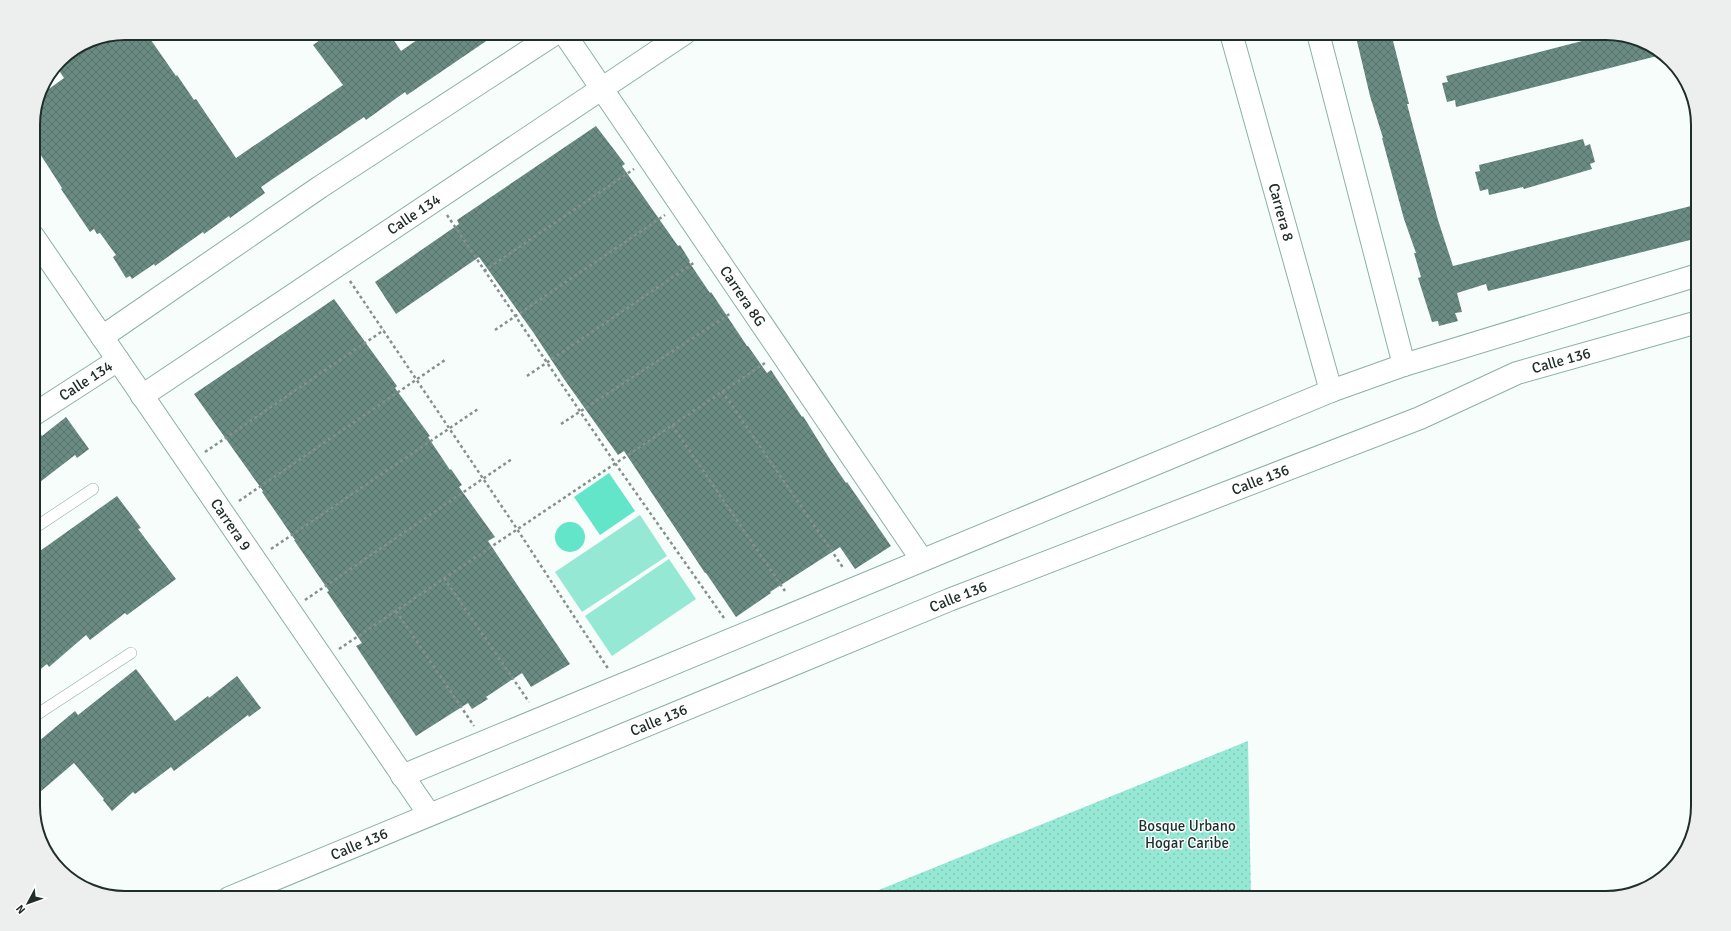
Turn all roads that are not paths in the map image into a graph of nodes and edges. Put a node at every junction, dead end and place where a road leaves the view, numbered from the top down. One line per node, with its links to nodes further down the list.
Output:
1 (545, 40): 10 (street, Calle 134)
2 (569, 40): 6 (street, Carrera 8G)
3 (674, 40): 6 (street, Calle 134)
4 (1233, 40): 13 (street, Carrera 8)
5 (1320, 40): 12 (street)
6 (602, 88): 14 (street, Calle 134); 18 (street, Carrera 8G)
7 (40, 246): 10 (street, Carrera 9)
8 (1691, 277): 12 (street)
9 (1691, 324): 22 (street, Calle 136)
10 (102, 337): 11 (street, Carrera 9)
11 (118, 360): 14 (street, Carrera 9); 15 (street, Calle 134)
12 (1404, 365): 13 (street)
13 (1331, 391): 18 (street)
14 (142, 396): 21 (street, Carrera 9)
15 (40, 410)
16 (93, 488): 17 (lane)
17 (40, 524)
18 (922, 560): 21 (street)
19 (131, 653): 20 (lane)
20 (40, 712)
21 (402, 776): 22 (street, Carrera 9)
22 (429, 814): 23 (street, Calle 136)
23 (252, 891)

